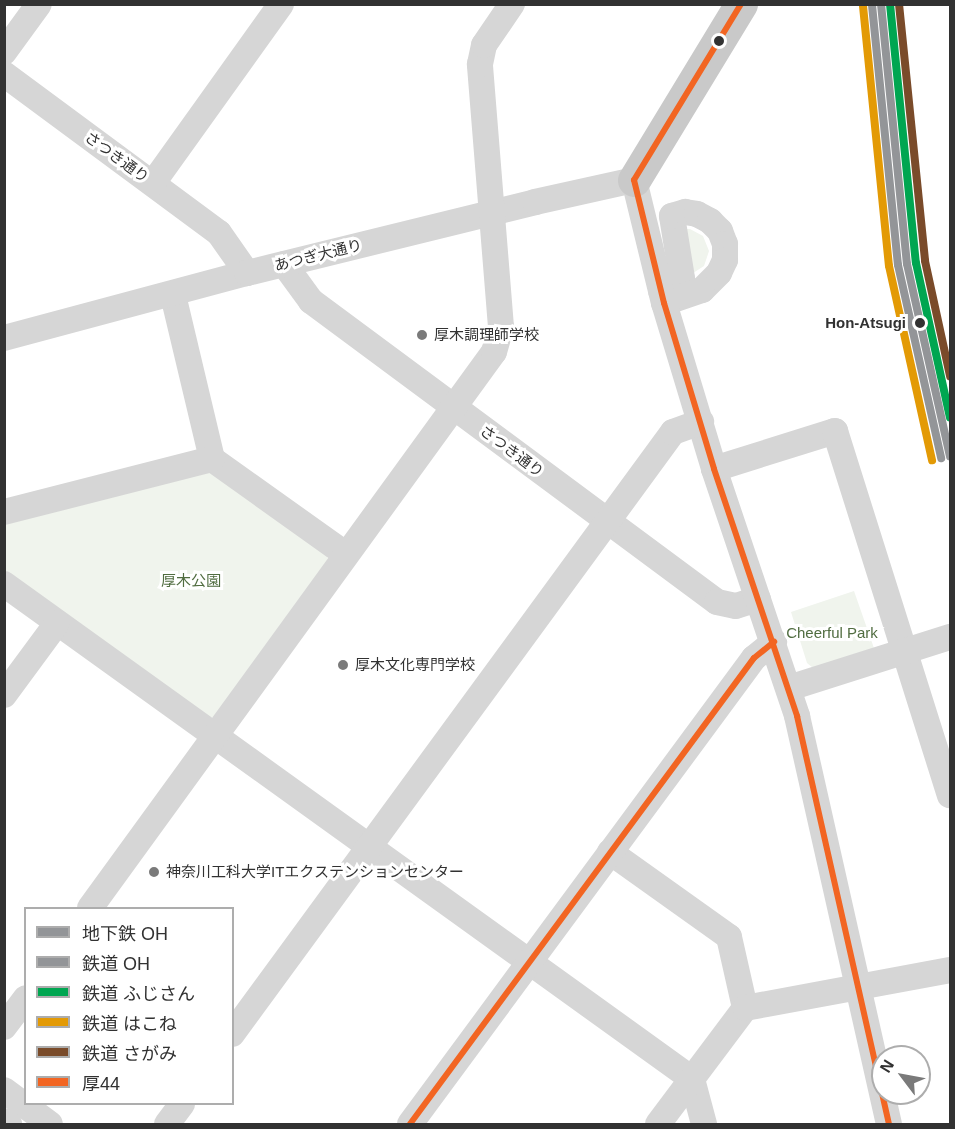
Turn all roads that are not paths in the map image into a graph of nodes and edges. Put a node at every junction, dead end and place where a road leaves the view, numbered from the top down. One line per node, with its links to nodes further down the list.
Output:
1 (39, 4): 5 (street)
2 (281, 4): 8 (street)
3 (512, 4): 9 (street)
4 (741, 4): 7 (main road)
5 (4, 52)
6 (4, 74): 8 (street, さつき通り)
7 (634, 180): 9 (street, あつぎ大通り); 15 (street)
8 (153, 183): 11 (street, さつき通り)
9 (492, 212): 10 (street, あつぎ大通り); 14 (street)
10 (284, 264): 11 (street, あつぎ大通り); 14 (street, さつき通り)
11 (247, 273): 12 (street, あつぎ大通り)
12 (173, 294): 13 (street, あつぎ大通り); 16 (street)
13 (4, 338)
14 (454, 408): 19 (street, さつき通り); 20 (street)
15 (700, 422): 17 (street); 19 (street)
16 (212, 459): 18 (street); 20 (street)
17 (714, 469): 22 (street); 26 (street)
18 (4, 512)
19 (608, 523): 22 (street, さつき通り); 31 (street)
20 (345, 554): 29 (street)
21 (4, 584): 23 (street)
22 (759, 599): 25 (street)
23 (57, 623): 28 (street); 29 (street)
24 (951, 637): 26 (street)
25 (774, 642): 27 (street); 32 (street)
26 (904, 653): 27 (street); 30 (street)
27 (789, 688): 36 (street)
28 (4, 695)
29 (216, 735): 31 (street); 33 (street)
30 (951, 795)
31 (369, 846): 34 (street); 40 (street)
32 (610, 852): 34 (street); 38 (street)
33 (91, 907)
34 (529, 963): 41 (street); 48 (street)
35 (951, 970): 36 (street)
36 (859, 987): 38 (street); 51 (street)
37 (24, 1001): 39 (street)
38 (745, 1008): 41 (street)
39 (4, 1027)
40 (234, 1031)
41 (692, 1079): 49 (street); 50 (street)
42 (4, 1090): 46 (street)
43 (181, 1105): 47 (street)
44 (4, 1121): 45 (street)
45 (9, 1125)
46 (50, 1125)
47 (167, 1125)
48 (410, 1125)
49 (658, 1125)
50 (704, 1125)
51 (889, 1125)

